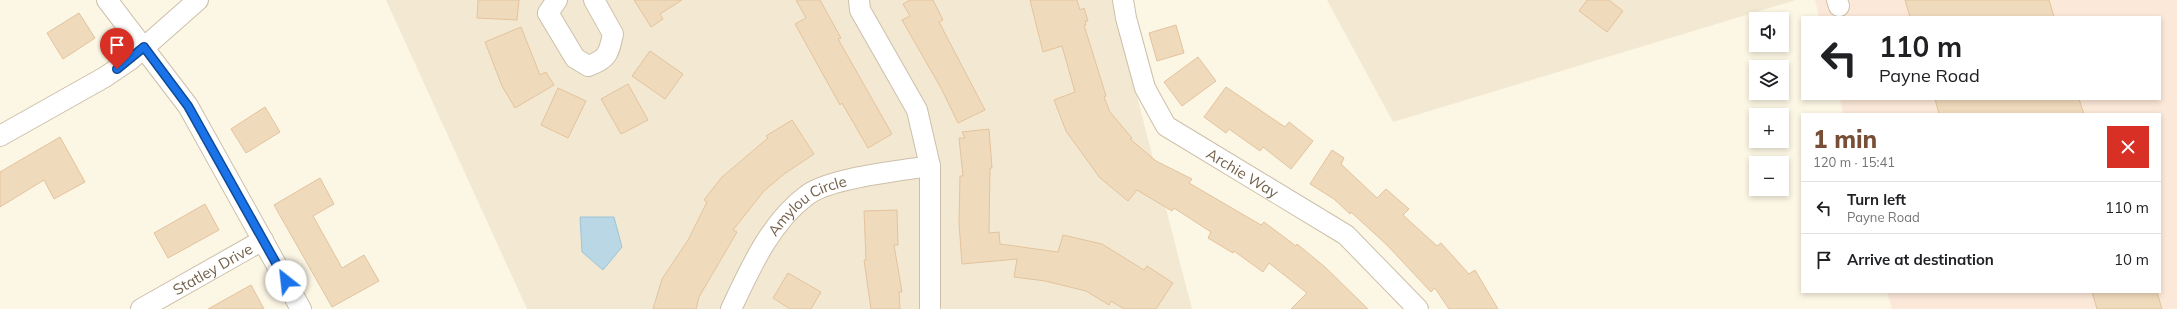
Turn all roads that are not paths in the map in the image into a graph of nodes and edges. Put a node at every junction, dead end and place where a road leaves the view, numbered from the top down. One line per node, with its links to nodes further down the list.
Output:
1 (107, 0): 7 (street)
2 (198, 0): 7 (street)
3 (557, 0): 4 (street)
4 (594, 0)
5 (860, 0): 9 (street)
6 (1123, 0): 15 (street, Archie Way)
7 (144, 47): 8 (street); 10 (street)
8 (0, 136)
9 (930, 166): 13 (street, Amylou Circle); 14 (street)
10 (263, 240): 11 (street, Statley Drive); 12 (street)
11 (141, 309)
12 (301, 309)
13 (731, 309)
14 (930, 309)
15 (1418, 309)

